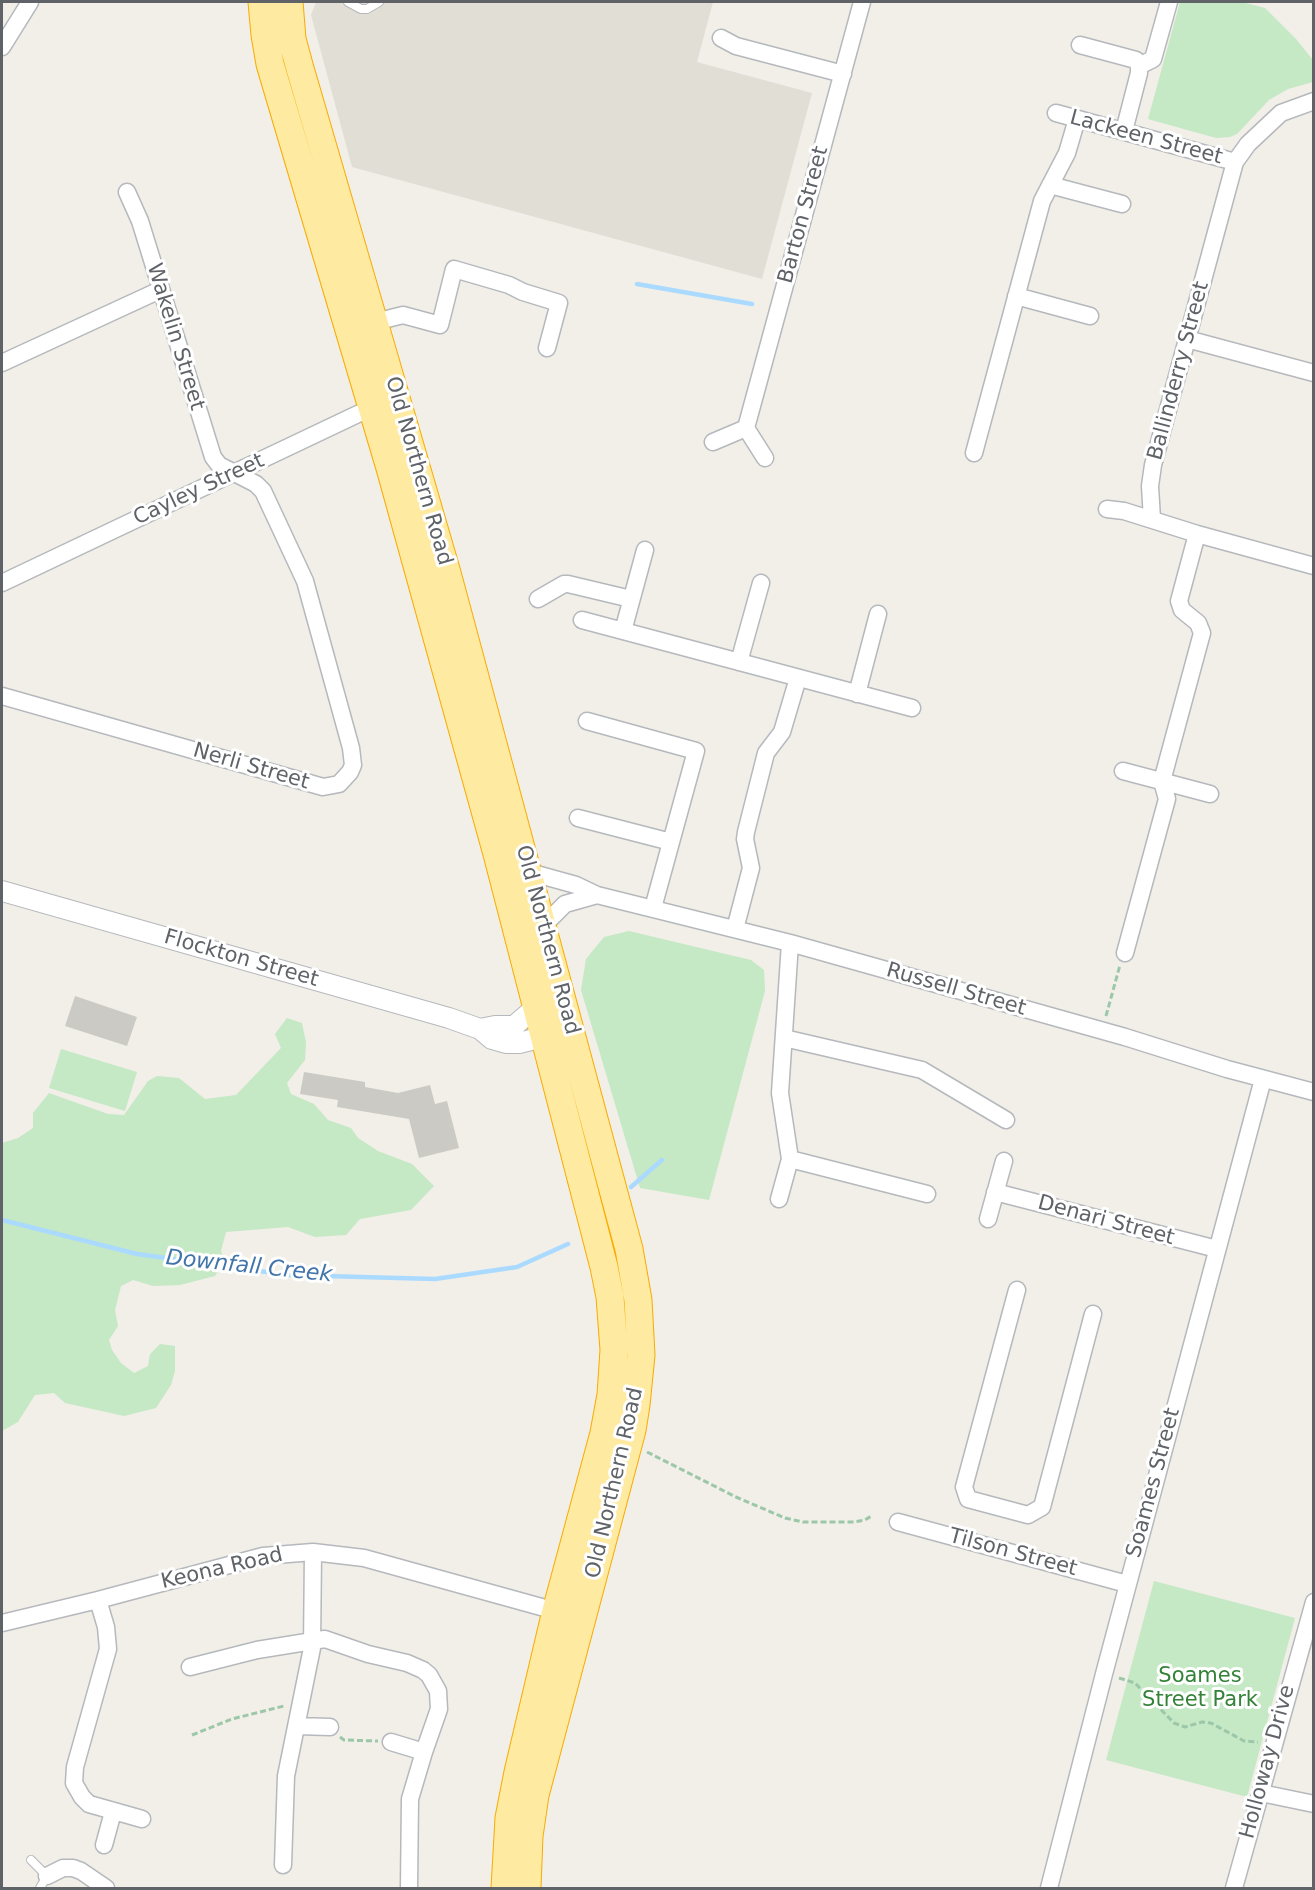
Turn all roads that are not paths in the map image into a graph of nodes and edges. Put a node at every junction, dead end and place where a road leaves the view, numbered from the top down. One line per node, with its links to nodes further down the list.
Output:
1 (30, 2): 10 (street)
2 (262, 2): 30 (highway, Old Northern Road)
3 (288, 2): 24 (highway, Old Northern Road)
4 (348, 2): 5 (lane)
5 (379, 2)
6 (862, 2): 12 (street, Barton Street)
7 (1169, 2): 11 (street)
8 (721, 38): 12 (street)
9 (1080, 45): 11 (street)
10 (2, 46)
11 (1139, 66): 16 (street)
12 (843, 74): 31 (street, Barton Street)
13 (1314, 101): 17 (street, Ballinderry Street)
14 (1056, 113): 15 (street, Lackeen Street)
15 (1077, 119): 16 (street, Lackeen Street); 18 (street)
16 (1124, 132): 17 (street, Lackeen Street)
17 (1236, 162): 25 (street, Ballinderry Street)
18 (1050, 184): 20 (street); 22 (street)
19 (127, 192): 21 (street, Wakelin Street)
20 (1122, 204)
21 (160, 290): 27 (street); 37 (street, Wakelin Street)
22 (1016, 296): 23 (street); 34 (street)
23 (1090, 316)
24 (375, 322): 26 (street); 29 (highway, Old Northern Road)
25 (1187, 339): 28 (street); 39 (street, Ballinderry Street)
26 (547, 348)
27 (2, 363)
28 (1314, 373)
29 (398, 400): 30 (street, Cayley Street); 33 (highway, Old Northern Road)
30 (371, 409): 36 (highway, Old Northern Road); 37 (street, Cayley Street)
31 (746, 428): 32 (street); 35 (street)
32 (713, 442)
33 (411, 446): 36 (highway); 61 (highway, Old Northern Road)
34 (974, 453)
35 (765, 458)
36 (390, 468): 70 (highway, Old Northern Road)
37 (235, 473): 43 (street, Cayley Street); 53 (street, Nerli Street)
38 (1107, 510): 39 (street)
39 (1152, 519): 40 (street)
40 (1197, 534): 42 (street); 57 (street)
41 (645, 550): 46 (street)
42 (1314, 566)
43 (2, 583)
44 (761, 583): 50 (street)
45 (538, 599): 46 (street)
46 (631, 599): 49 (street)
47 (878, 614): 52 (street)
48 (582, 620): 49 (street)
49 (623, 631): 50 (street)
50 (739, 662): 51 (street)
51 (798, 678): 52 (street); 66 (street)
52 (857, 694): 54 (street)
53 (2, 696)
54 (912, 708)
55 (587, 721): 60 (street)
56 (1123, 771): 57 (street)
57 (1161, 781): 58 (street); 68 (street)
58 (1210, 794)
59 (578, 818): 60 (street)
60 (671, 842): 64 (street)
61 (529, 872): 63 (street, Russell Street); 65 (highway, Old Northern Road)
62 (2, 891): 71 (street, Flockton Street)
63 (597, 895): 64 (street, Russell Street); 65 (street, Russell Street)
64 (653, 908): 66 (street, Russell Street)
65 (543, 926): 69 (highway, Old Northern Road)
66 (735, 929): 67 (street, Russell Street)
67 (790, 943): 73 (street); 74 (street, Russell Street)
68 (1125, 953)
69 (561, 993): 72 (street); 92 (highway, Old Northern Road)
70 (536, 1007): 71 (street, Flockton Street); 72 (highway, Old Northern Road)
71 (480, 1029): 72 (street, Flockton Street)
72 (542, 1033): 91 (highway, Old Northern Road)
73 (784, 1038): 76 (street); 77 (street)
74 (1263, 1079): 75 (street, Russell Street); 83 (street, Soames Street)
75 (1314, 1092)
76 (1006, 1120)
77 (790, 1159): 80 (street); 81 (street)
78 (1004, 1161): 79 (street)
79 (995, 1192): 82 (street); 83 (street, Denari Street)
80 (927, 1194)
81 (779, 1199)
82 (988, 1219)
83 (1217, 1250): 88 (street, Soames Street)
84 (1017, 1290): 85 (street)
85 (1094, 1314)
86 (898, 1522): 88 (street, Tilson Street)
87 (313, 1552): 89 (street, Keona Road); 91 (street, Keona Road); 94 (street)
88 (1127, 1584): 112 (street, Soames Street)
89 (98, 1600): 93 (street, Keona Road); 102 (street)
90 (1314, 1602): 100 (street, Holloway Drive)
91 (556, 1611): 92 (street, Keona Road); 110 (highway, Old Northern Road)
92 (582, 1618): 111 (highway, Old Northern Road)
93 (2, 1623)
94 (312, 1640): 95 (street); 96 (street); 99 (street)
95 (190, 1667)
96 (297, 1726): 97 (street); 106 (street)
97 (330, 1727)
98 (391, 1742): 99 (street)
99 (424, 1752): 109 (street)
100 (1261, 1793): 101 (street); 113 (street, Holloway Drive)
101 (1314, 1804)
102 (113, 1812): 103 (street); 104 (street)
103 (142, 1819)
104 (104, 1845)
105 (31, 1860): 107 (lane)
106 (283, 1865)
107 (44, 1882): 108 (street)
108 (106, 1888)
109 (409, 1888)
110 (505, 1888)
111 (527, 1888)
112 (1049, 1888)
113 (1234, 1888)

